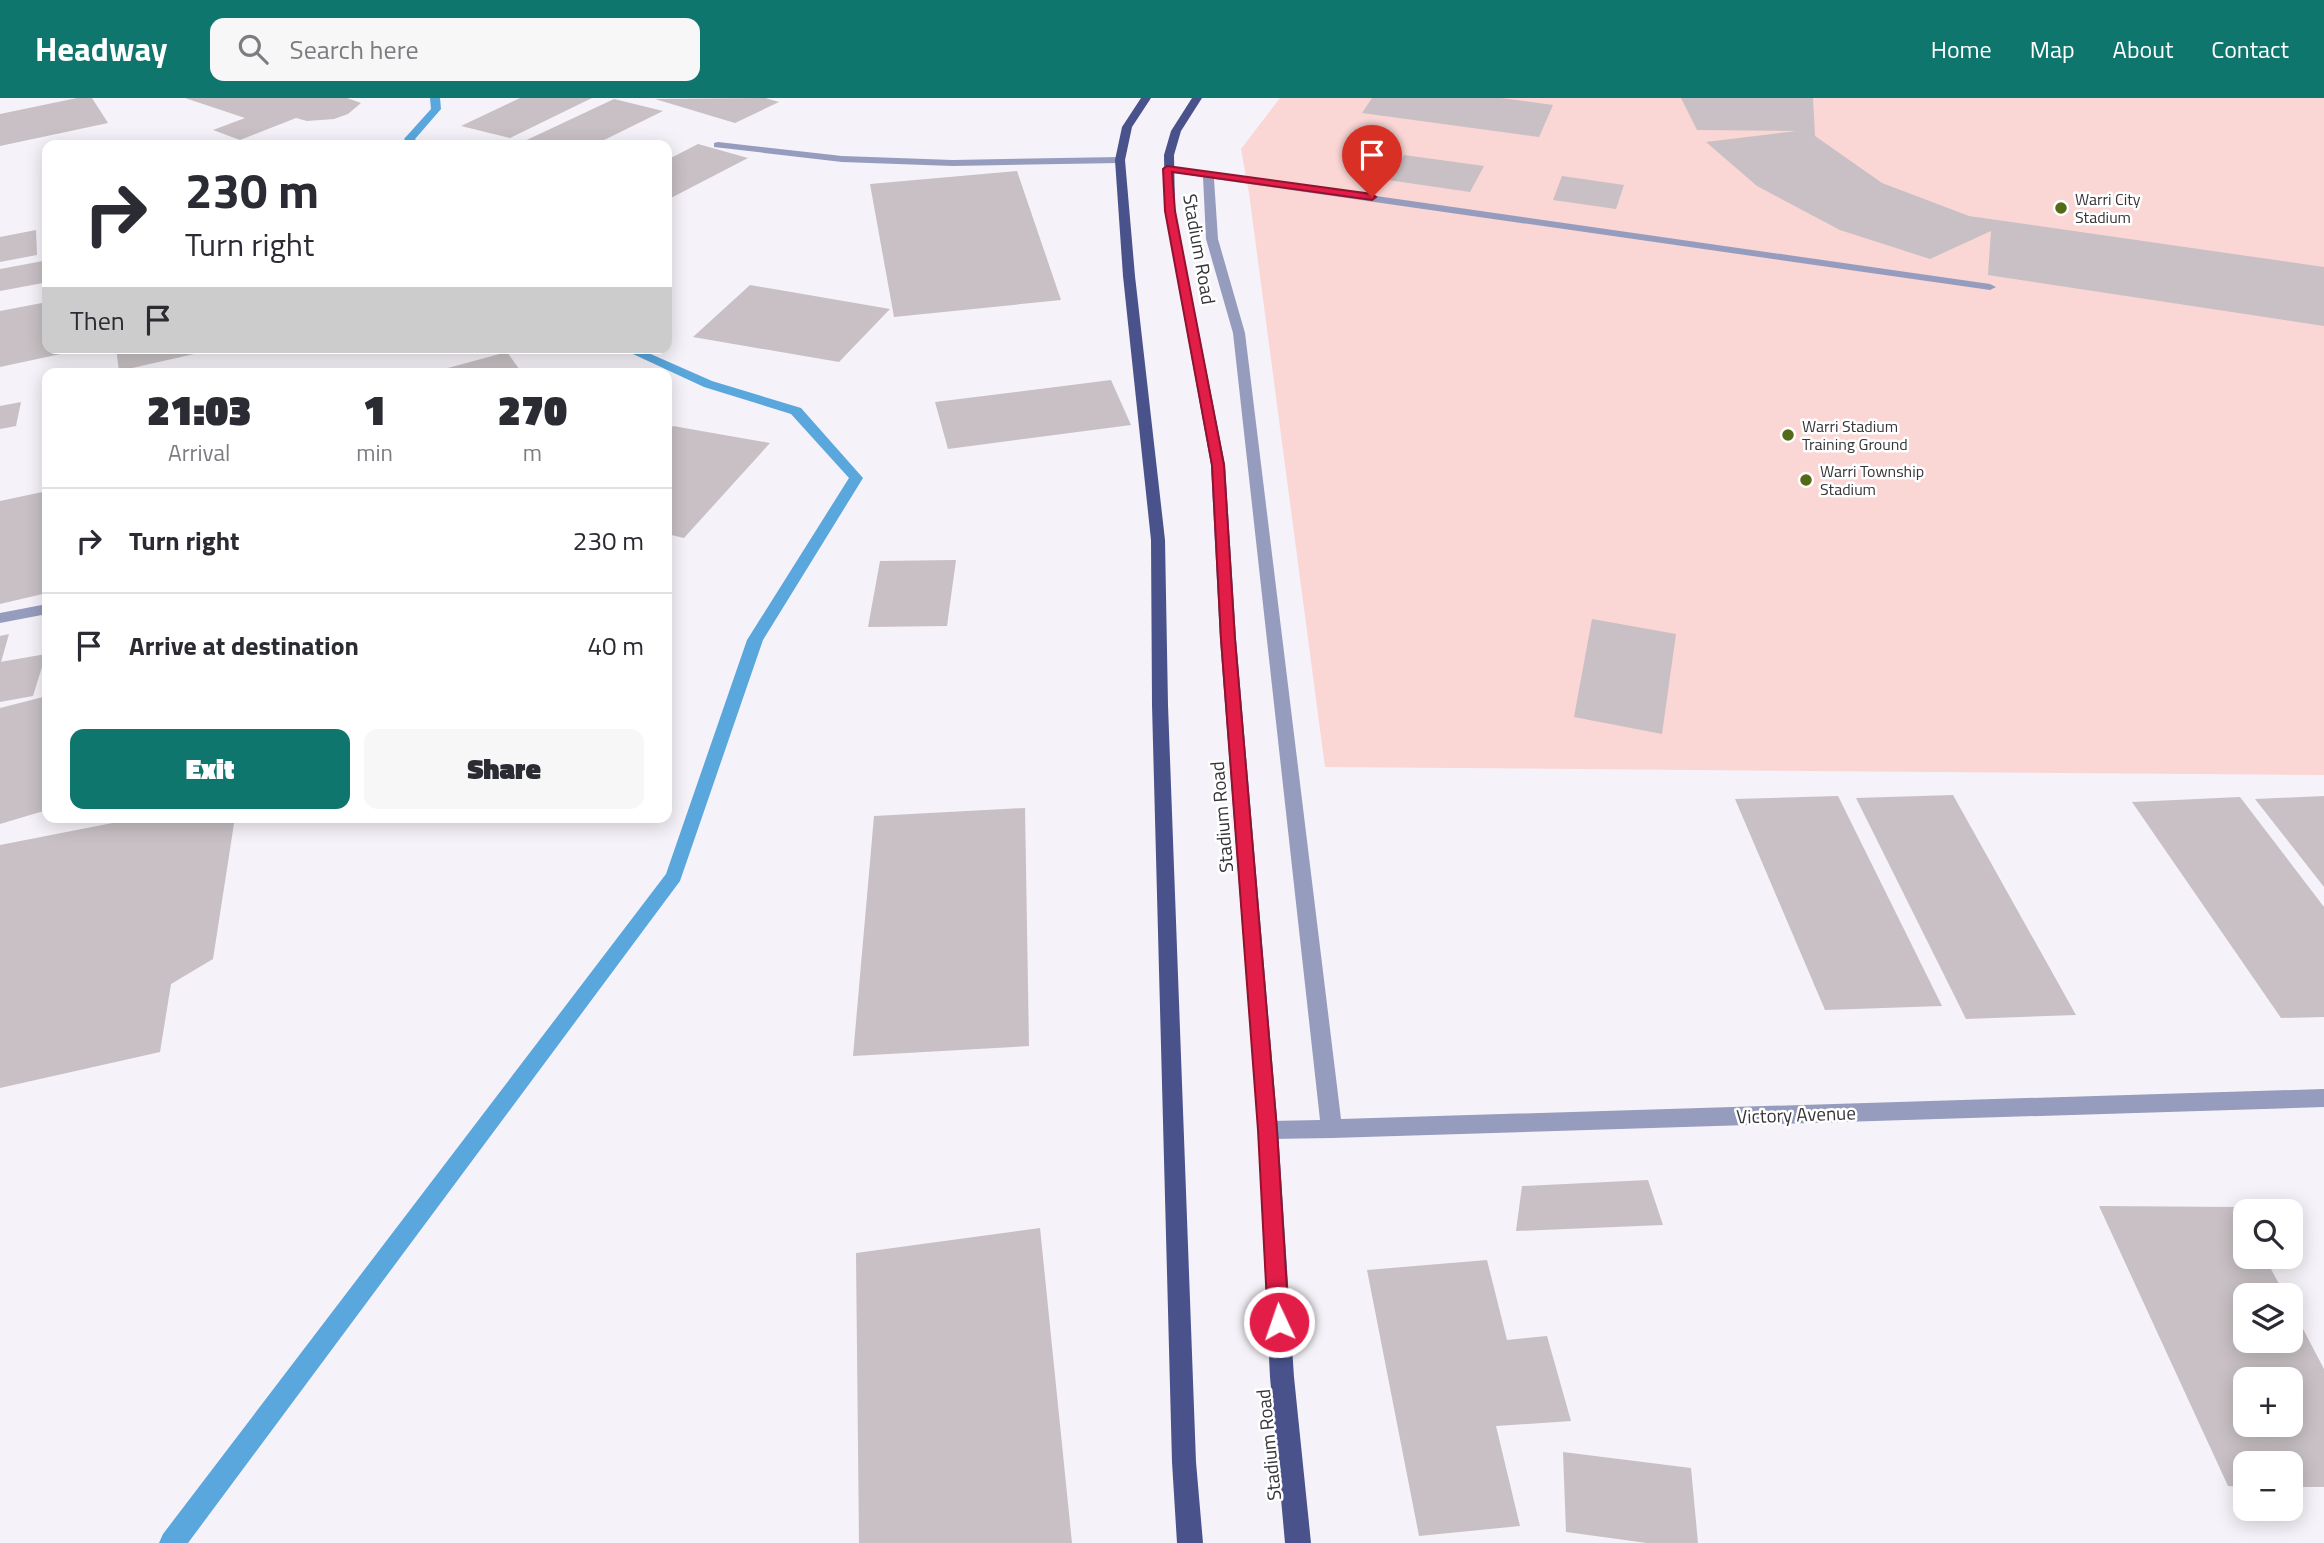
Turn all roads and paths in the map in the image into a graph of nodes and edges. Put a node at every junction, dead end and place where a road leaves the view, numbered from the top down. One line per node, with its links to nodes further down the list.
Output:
1 (1146, 98): 4 (main road)
2 (1197, 98): 5 (main road, Stadium Road)
3 (718, 145): 4 (street)
4 (1120, 160): 13 (main road)
5 (1167, 169): 6 (street); 12 (main road, Stadium Road)
6 (1208, 173): 7 (street); 11 (street)
7 (1990, 287)
8 (42, 610): 9 (street)
9 (0, 618)
10 (2324, 1098): 11 (street, Victory Avenue)
11 (1332, 1129): 12 (street, Victory Avenue)
12 (1268, 1130): 14 (main road, Stadium Road)
13 (1190, 1543)
14 (1298, 1543)

